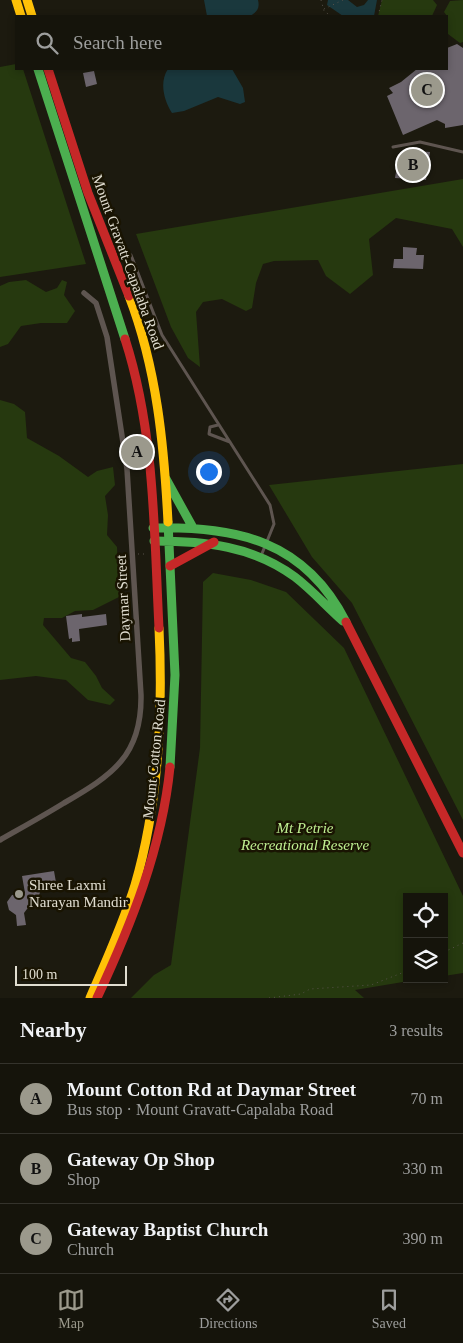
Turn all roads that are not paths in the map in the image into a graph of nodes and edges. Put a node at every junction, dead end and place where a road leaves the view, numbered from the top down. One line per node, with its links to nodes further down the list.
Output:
1 (16, 0): 3 (main road)
2 (26, 0): 4 (main road)
3 (21, 15)
4 (32, 15)
5 (38, 70): 15 (main road, Mount Gravatt-Capalaba Road)
6 (48, 70): 13 (main road, Mount Gravatt-Capalaba Road)
7 (393, 147): 8 (lane)
8 (463, 152)
9 (131, 255): 11 (lane, Mount Gravatt-Capalaba Road)
10 (84, 293): 24 (street, Daymar Street)
11 (218, 425): 12 (lane, Mount Gravatt-Capalaba Road); 12 (lane)
12 (230, 442): 20 (lane, Mount Gravatt-Capalaba Road)
13 (166, 478): 14 (main road); 16 (main road, Mount Gravatt-Capalaba Road)
14 (192, 526): 16 (main road); 20 (main road)
15 (153, 528): 16 (main road); 18 (main road, Mount Gravatt-Capalaba Road)
16 (168, 528): 17 (main road, Mount Gravatt-Capalaba Road)
17 (169, 540): 18 (main road); 19 (main road); 22 (main road, Mount Cotton Road)
18 (154, 541): 26 (main road, Mount Cotton Road)
19 (214, 542): 21 (main road); 22 (main road)
20 (267, 543): 21 (lane, Mount Gravatt-Capalaba Road); 23 (main road)
21 (261, 556): 23 (main road)
22 (170, 566): 27 (main road, Mount Cotton Road)
23 (345, 622): 25 (main road)
24 (0, 840)
25 (463, 853)
26 (90, 998)
27 (97, 998)

